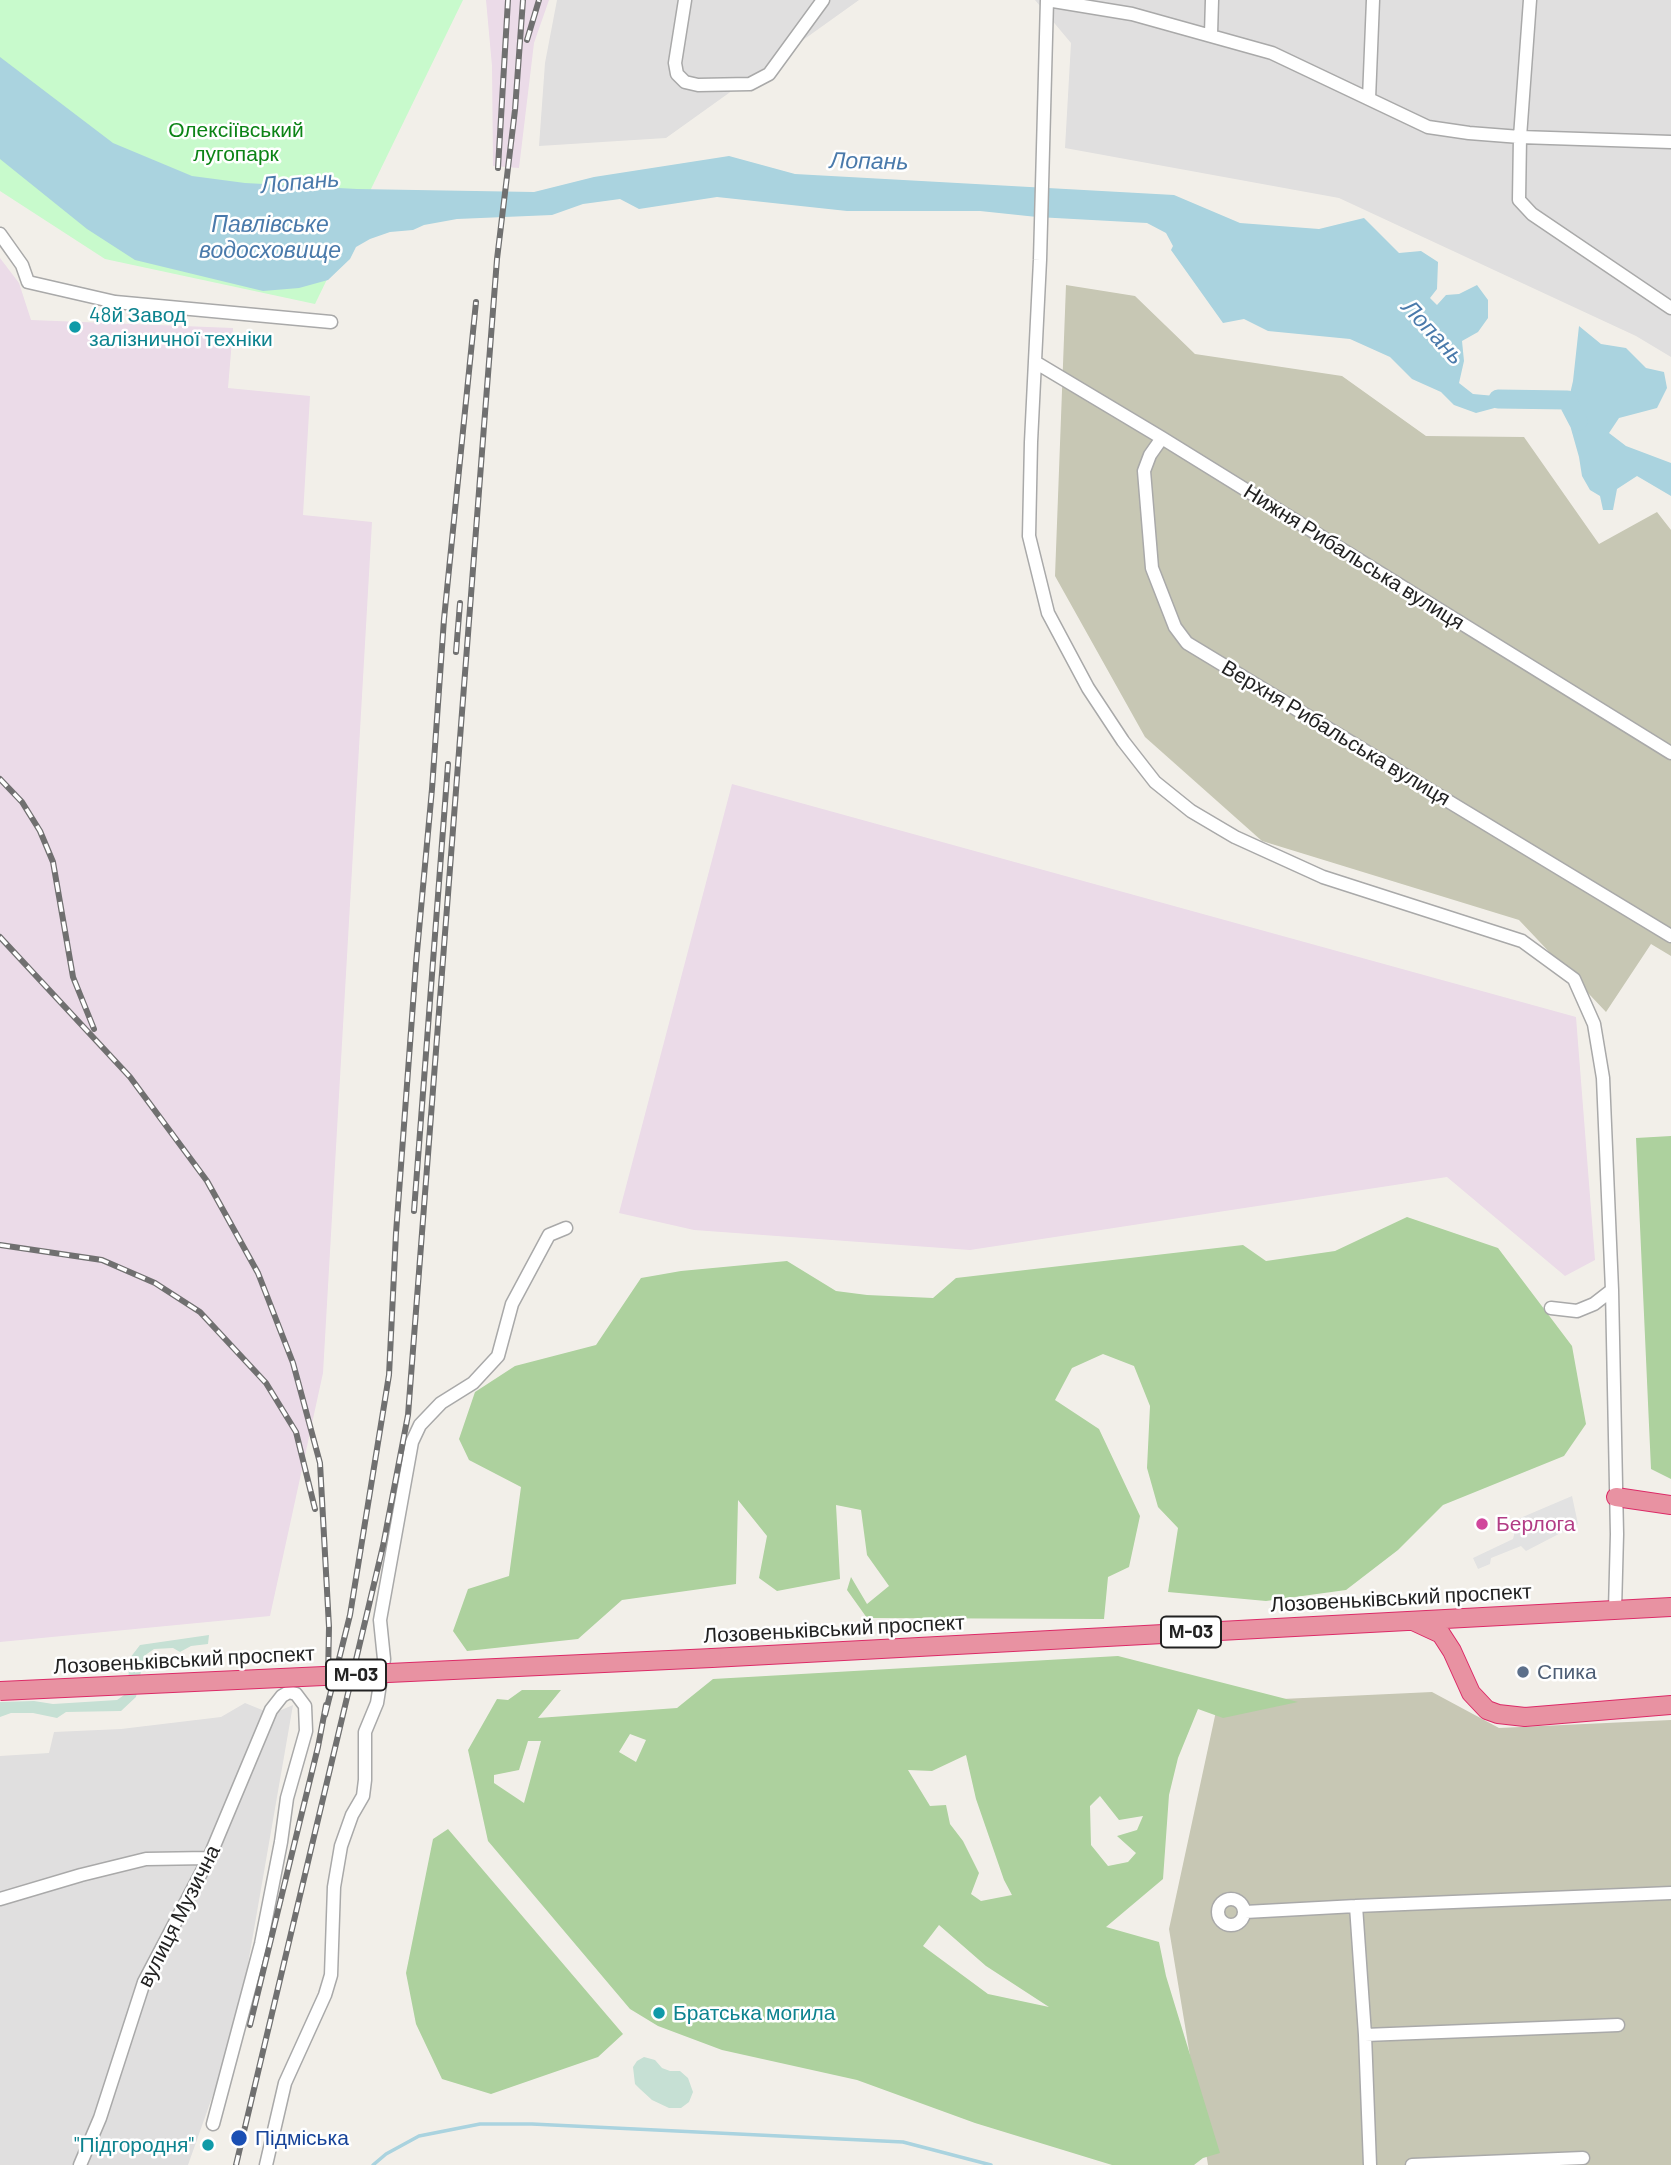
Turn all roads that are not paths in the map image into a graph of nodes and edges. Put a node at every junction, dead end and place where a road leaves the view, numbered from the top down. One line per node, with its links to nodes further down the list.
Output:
1 (685, 0): 2 (street)
2 (823, 0)
3 (1047, 0): 7 (street); 14 (street)
4 (1212, 0): 7 (street)
5 (1373, 0): 8 (street)
6 (1530, 0): 9 (street)
7 (1211, 34): 8 (street)
8 (1368, 99): 9 (street)
9 (1520, 137): 10 (street); 12 (street)
10 (1671, 142)
11 (0, 234): 13 (street)
12 (1671, 308)
13 (331, 322)
14 (1035, 362): 15 (street, Нижня Рибальська вулиця); 19 (street)
15 (1162, 438): 16 (street, Нижня Рибальська вулиця); 17 (street, Верхня Рибальська вулиця)
16 (1671, 753)
17 (1671, 936)
18 (566, 1228): 38 (street)
19 (1612, 1290): 20 (street); 21 (street)
20 (1551, 1308)
21 (1616, 1497): 22 (highway); 24 (street)
22 (1671, 1505)
23 (1671, 1607): 24 (highway, Лозовеньківський проспект / М-03)
24 (1615, 1610): 25 (highway, Лозовеньківський проспект / М-03)
25 (1410, 1620): 26 (highway, Лозовеньківський проспект / М-03, bridge); 27 (highway)
26 (0, 1691)
27 (1671, 1705)
28 (209, 1858): 30 (street); 35 (street, вулиця Музична); 37 (street, вулиця Музична)
29 (1671, 1893): 31 (street)
30 (0, 1899)
31 (1356, 1906): 32 (street); 34 (street)
32 (1244, 1912)
33 (1618, 2025): 34 (street)
34 (1365, 2035): 39 (street)
35 (213, 2124)
36 (1583, 2158): 40 (street)
37 (80, 2165)
38 (267, 2165)
39 (1370, 2165)
40 (1412, 2165)

